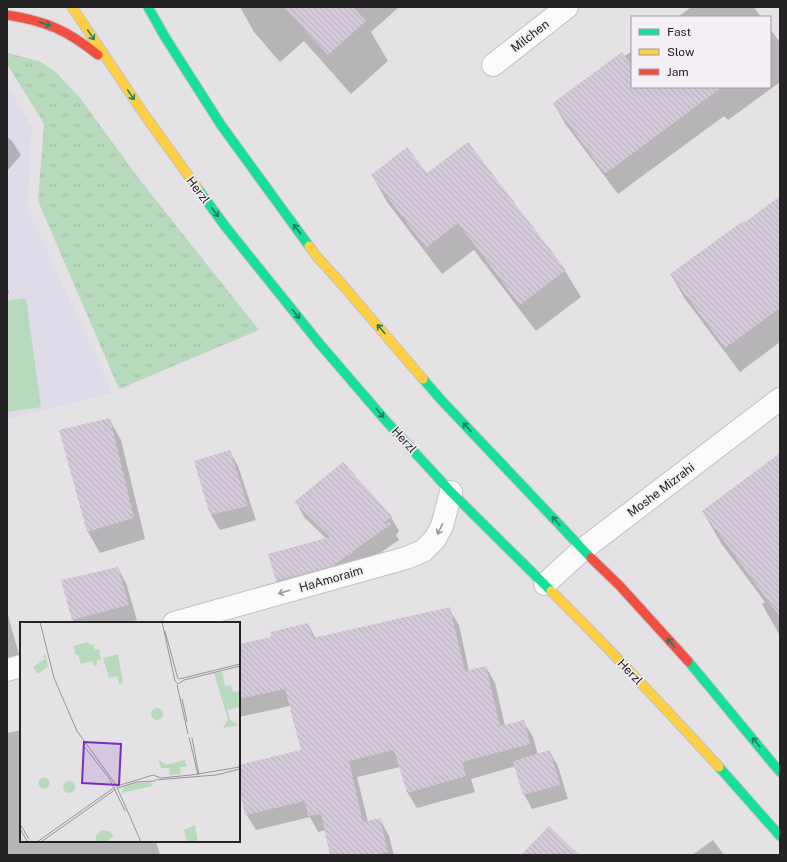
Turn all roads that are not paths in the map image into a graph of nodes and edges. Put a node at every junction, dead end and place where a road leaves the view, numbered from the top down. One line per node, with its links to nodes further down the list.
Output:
1 (72, 7): 5 (main road, Herzl, one-way to 5)
2 (148, 7): 9 (main road, one-way to 2)
3 (567, 7): 6 (street, Milchen)
4 (7, 15): 5 (main road, one-way to 5)
5 (110, 63): 8 (main road, Herzl, one-way to 8)
6 (493, 65)
7 (780, 399): 9 (street, Moshe Mizrahi)
8 (451, 492): 10 (main road, Herzl); 11 (street, HaAmoraim, one-way to 11)
9 (582, 550): 10 (street, Moshe Mizrahi); 14 (main road, one-way to 9)
10 (545, 584): 15 (main road, Herzl)
11 (178, 622)
12 (20, 666): 13 (street)
13 (7, 670)
14 (780, 772)
15 (780, 836)

